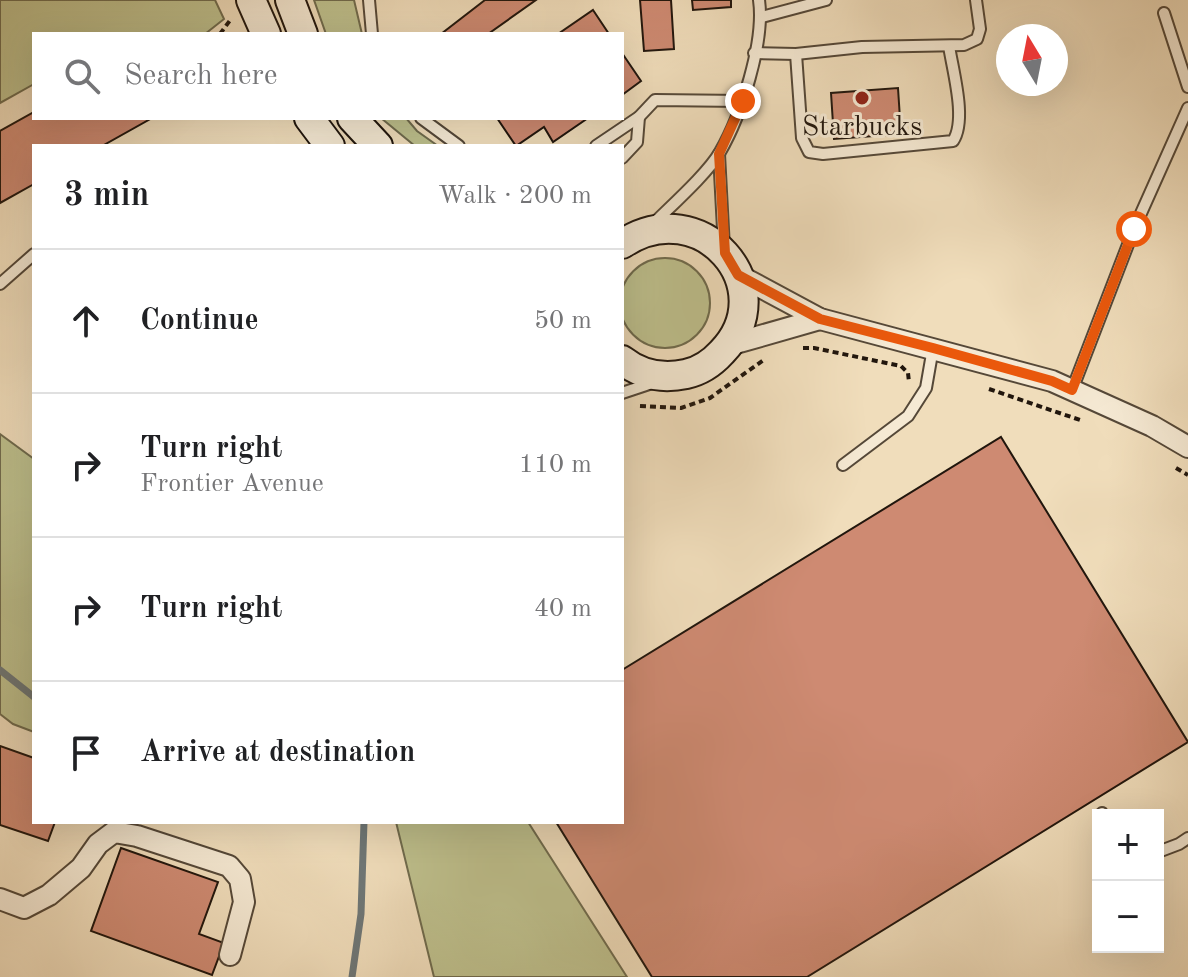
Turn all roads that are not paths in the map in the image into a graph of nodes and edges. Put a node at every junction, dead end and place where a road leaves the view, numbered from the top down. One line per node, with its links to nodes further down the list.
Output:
1 (290, 0): 11 (street)
2 (369, 0): 12 (lane)
3 (759, 0): 9 (lane)
4 (826, 0): 6 (lane)
5 (976, 0): 13 (lane)
6 (812, 2): 9 (lane)
7 (242, 8): 10 (street)
8 (1164, 13): 16 (lane)
9 (762, 17): 14 (lane)
10 (264, 32)
11 (302, 32)
12 (372, 32)
13 (949, 46): 15 (lane); 15 (lane)
14 (754, 53): 15 (lane); 17 (lane)
15 (796, 54)
16 (1188, 87)
17 (743, 101): 19 (lane); 27 (lane)
18 (1188, 108): 38 (lane)
19 (639, 117): 26 (lane); 28 (lane)
20 (310, 120): 23 (street)
21 (354, 120): 24 (street)
22 (424, 120): 25 (lane)
23 (328, 144)
24 (376, 144)
25 (456, 144)
26 (599, 144)
27 (719, 154): 29 (lane); 31 (lane)
28 (624, 156)
29 (632, 236): 31 (street)
30 (32, 256): 32 (lane)
31 (731, 264): 33 (street); 34 (street)
32 (0, 284)
33 (820, 319): 34 (street); 35 (street)
34 (729, 345): 37 (street)
35 (933, 348): 38 (street); 41 (lane)
36 (624, 362): 37 (street)
37 (673, 377): 39 (lane)
38 (1072, 390): 40 (street)
39 (624, 392)
40 (1188, 447)
41 (843, 465)
42 (1188, 838): 43 (lane)
43 (1164, 849)
44 (0, 899): 45 (street)
45 (230, 955)

